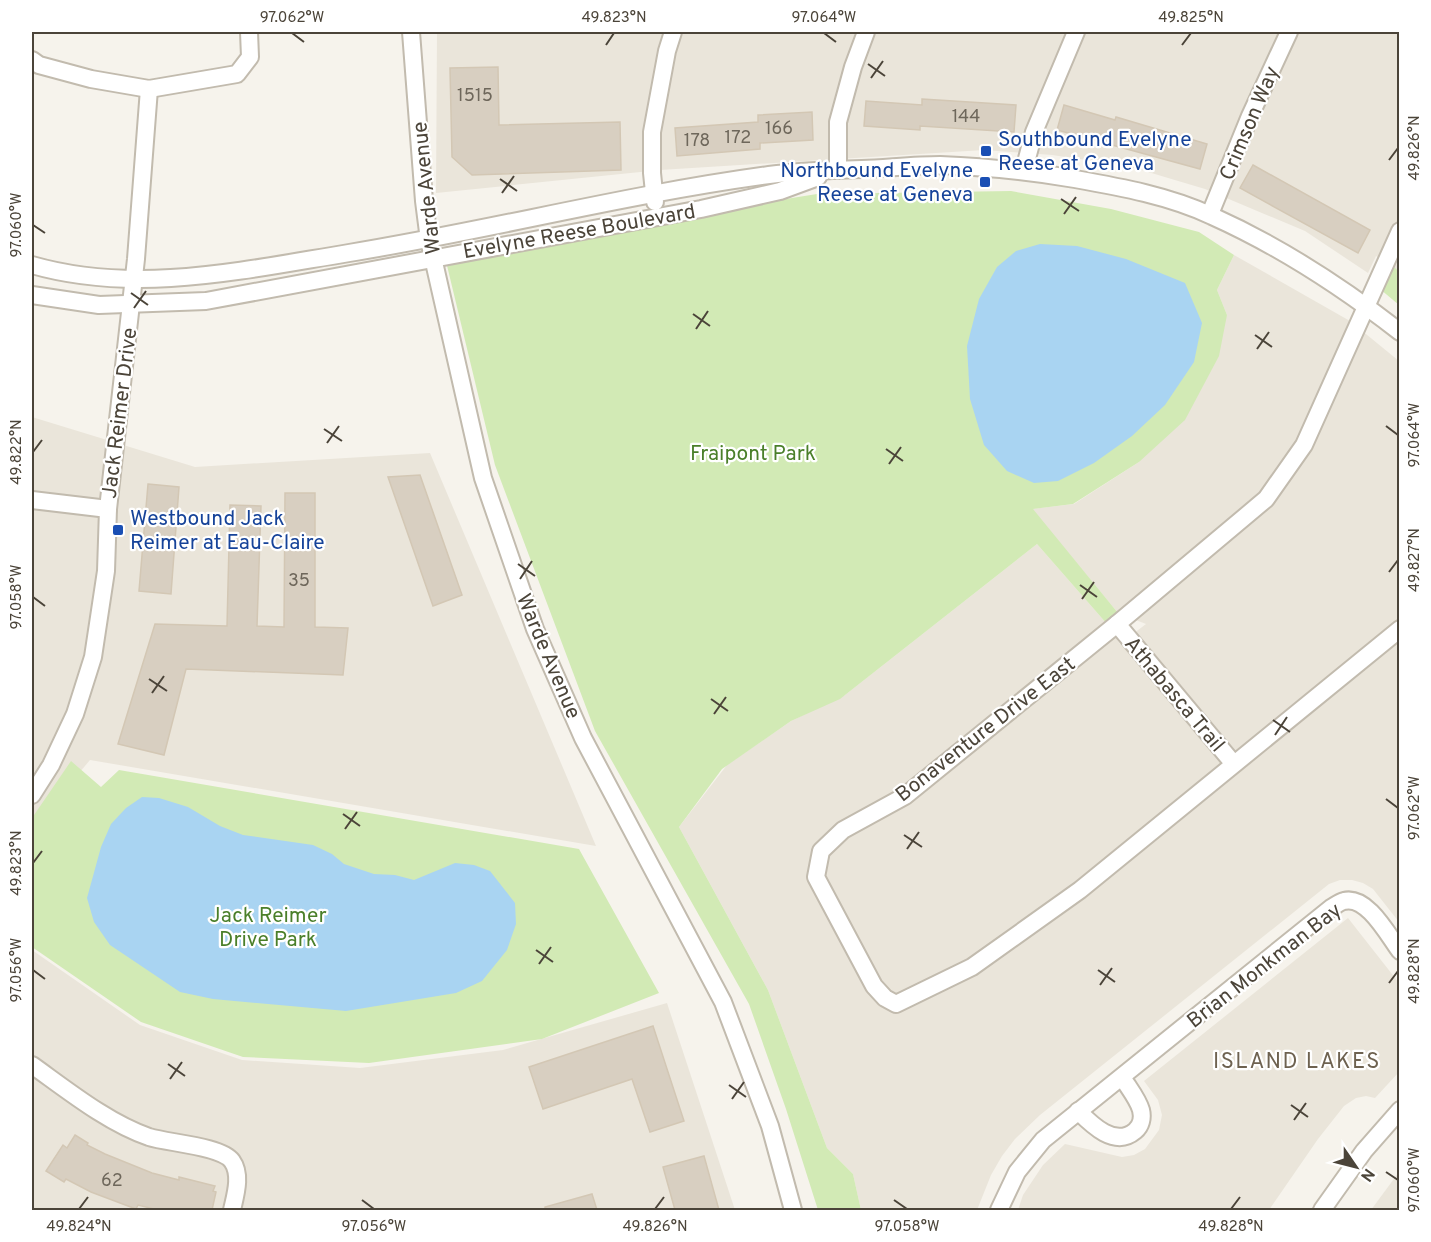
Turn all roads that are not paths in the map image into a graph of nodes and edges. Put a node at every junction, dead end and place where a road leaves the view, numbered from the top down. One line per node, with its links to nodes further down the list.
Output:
1 (249, 32): 8 (street)
2 (411, 32): 15 (street, Warde Avenue)
3 (673, 32): 11 (street)
4 (866, 32): 9 (street)
5 (1076, 32): 10 (street)
6 (1289, 32): 12 (street, Crimson Way)
7 (32, 60): 8 (street)
8 (149, 89): 18 (street, Jack Reimer Drive)
9 (838, 170): 10 (street, Evelyne Reese Boulevard); 11 (street, Evelyne Reese Boulevard); 13 (street, Evelyne Reese Boulevard)
10 (1024, 170): 12 (street, Evelyne Reese Boulevard)
11 (654, 193): 13 (street); 15 (street, Evelyne Reese Boulevard)
12 (1210, 214): 21 (street, Evelyne Reese Boulevard)
13 (657, 217): 16 (street, Evelyne Reese Boulevard)
14 (1400, 231): 21 (street, Bonaventure Drive East)
15 (429, 240): 16 (street, Warde Avenue); 18 (street, Evelyne Reese Boulevard)
16 (433, 258): 20 (street, Evelyne Reese Boulevard); 35 (street, Warde Avenue)
17 (32, 265): 18 (street, Evelyne Reese Boulevard)
18 (134, 280): 20 (street, Jack Reimer Drive)
19 (32, 295): 20 (street, Evelyne Reese Boulevard)
20 (131, 304): 24 (street, Jack Reimer Drive)
21 (1366, 305): 22 (street, Evelyne Reese Boulevard); 25 (street, Bonaventure Drive East)
22 (1400, 332)
23 (32, 500): 24 (street)
24 (108, 509): 28 (street, Jack Reimer Drive)
25 (1117, 624): 27 (street, Athabasca Trail); 27 (street, Bonaventure Drive East)
26 (1400, 629): 27 (street, Bonaventure Drive East)
27 (1233, 763)
28 (32, 795)
29 (1400, 951): 31 (street, Brian Monkman Bay)
30 (32, 1065): 34 (street)
31 (1122, 1077): 33 (street, Brian Monkman Bay); 33 (street)
32 (1400, 1110): 37 (street)
33 (1078, 1111): 36 (street, Brian Monkman Bay)
34 (232, 1210)
35 (793, 1210)
36 (999, 1210)
37 (1322, 1210)

